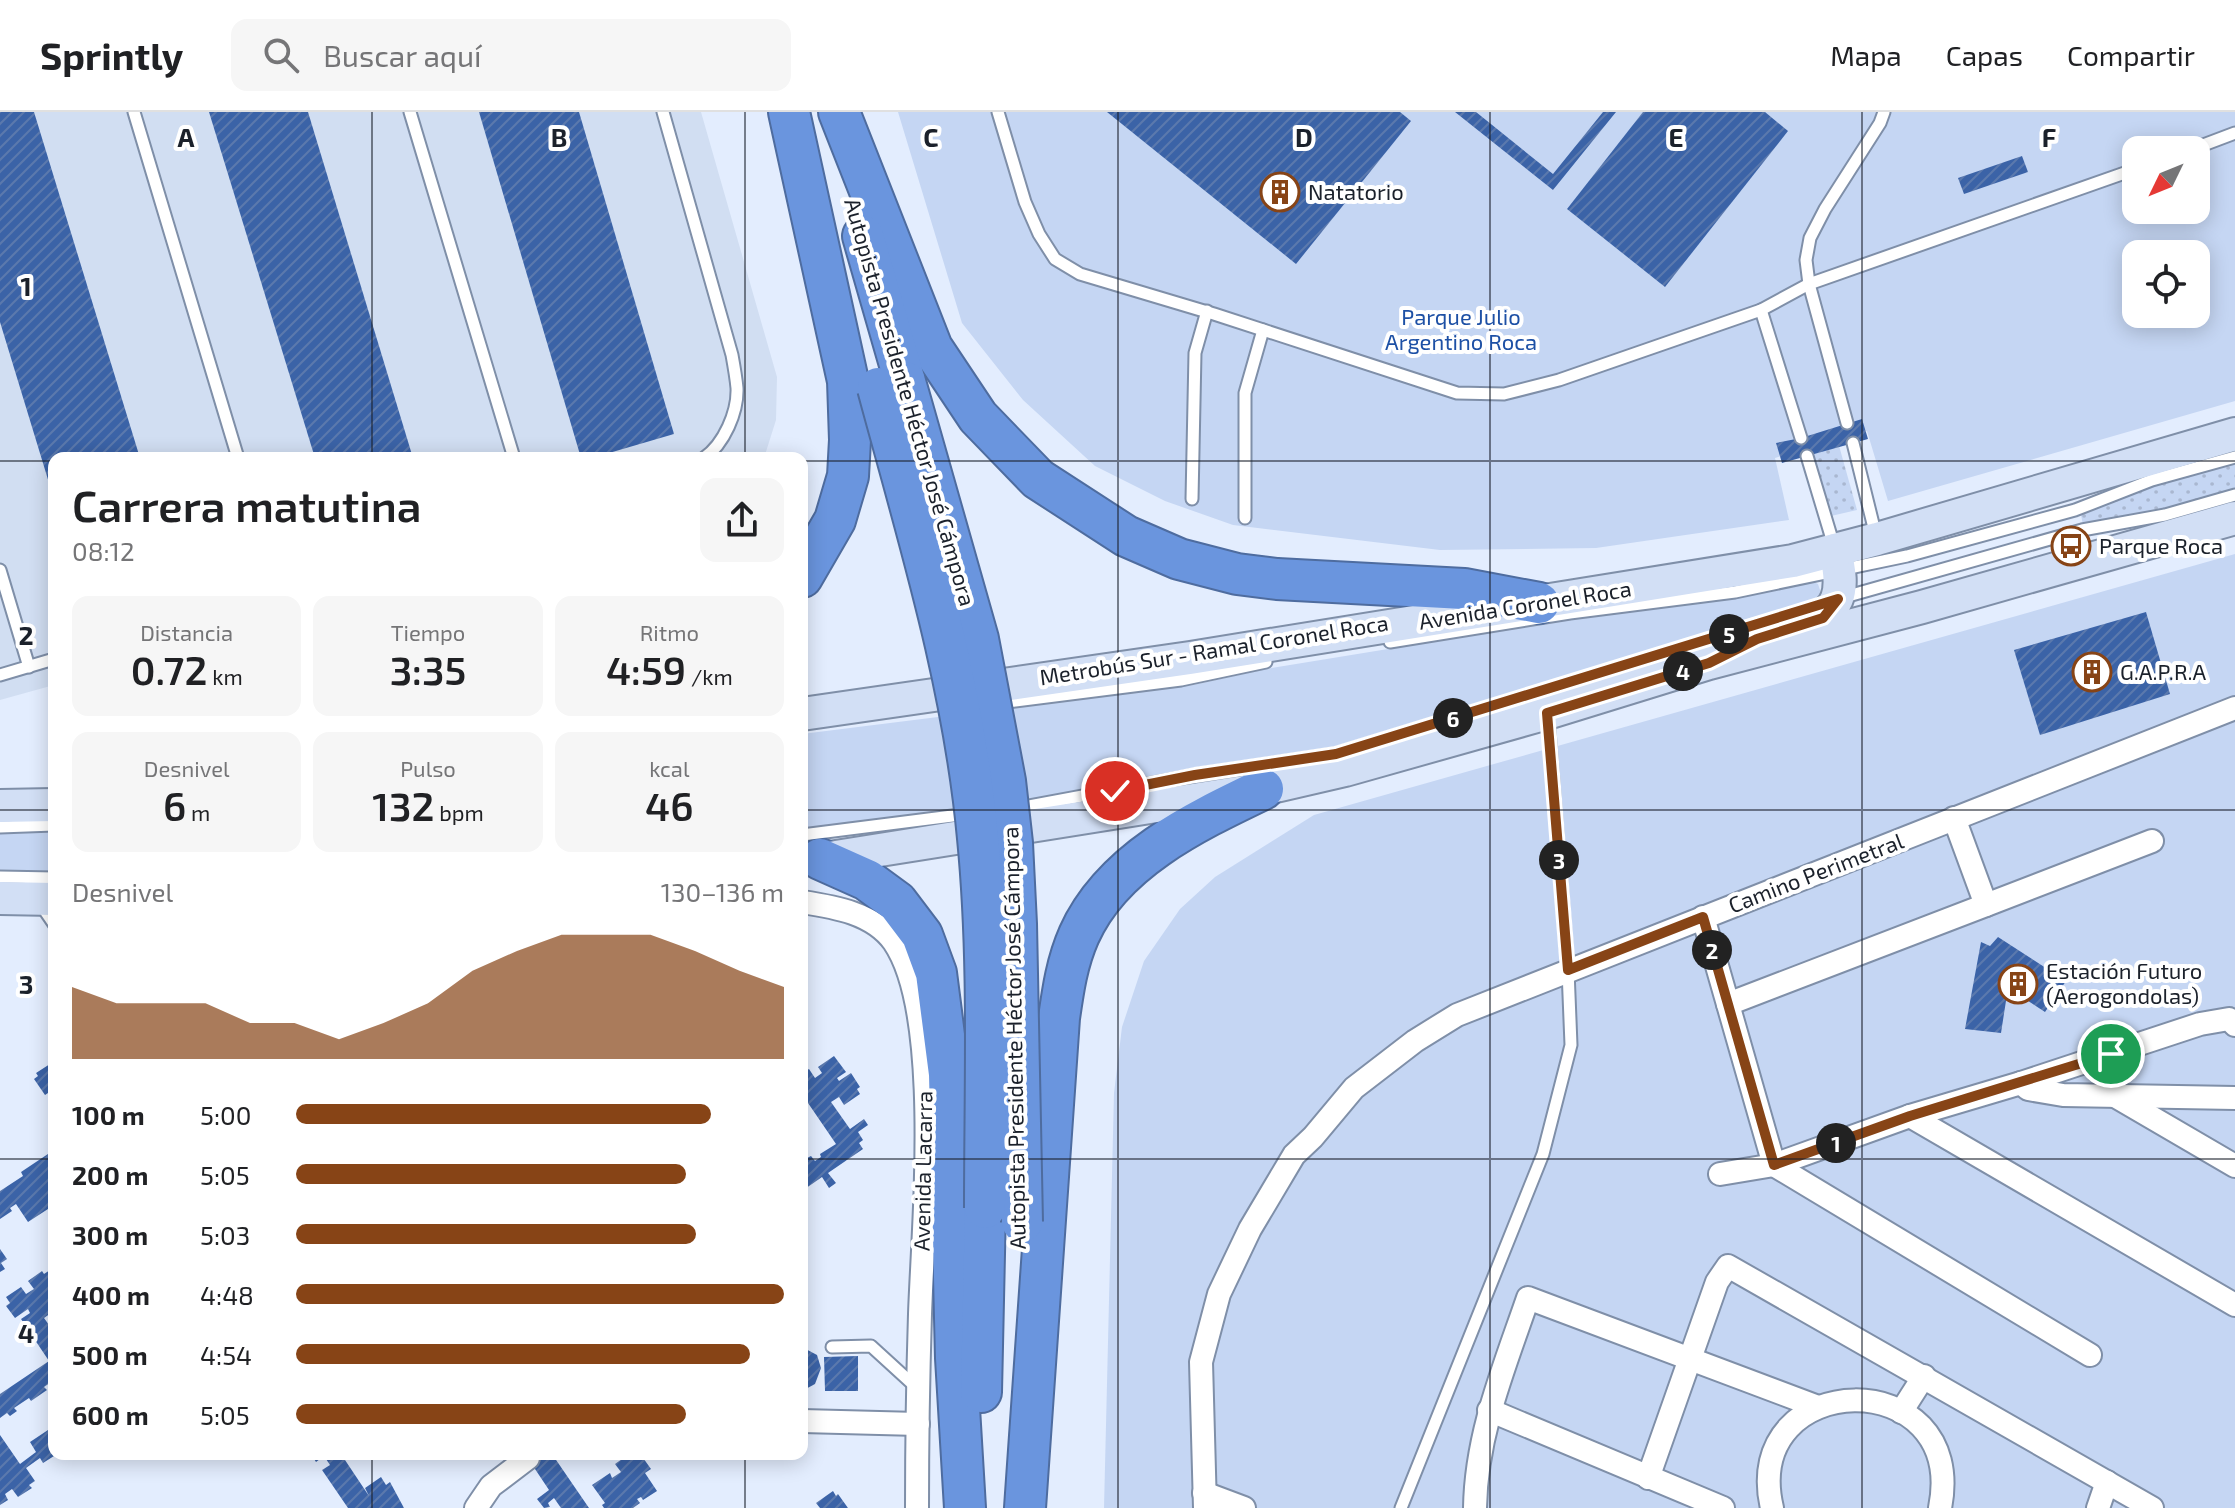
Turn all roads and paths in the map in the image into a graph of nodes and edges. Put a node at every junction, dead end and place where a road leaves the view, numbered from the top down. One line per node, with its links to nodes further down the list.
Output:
1 (134, 112): 21 (lane)
2 (410, 112): 22 (lane)
3 (663, 112): 23 (lane)
4 (792, 112): 16 (highway, Autopista Presidente Héctor José Cámpora); 31 (highway)
5 (827, 112): 16 (highway, Autopista Presidente Héctor José Cámpora)
6 (839, 112): 34 (highway)
7 (998, 112): 14 (lane)
8 (1884, 112): 12 (lane)
9 (2235, 133): 10 (lane)
10 (2210, 142)
11 (2122, 174): 12 (lane)
12 (1809, 284): 13 (lane); 17 (lane)
13 (1761, 310): 15 (lane); 19 (lane)
14 (1207, 311): 15 (lane); 27 (lane)
15 (1263, 330): 28 (lane)
16 (892, 385): 92 (highway, Autopista Presidente Héctor José Cámpora, bridge); 93 (highway, Autopista Presidente Héctor José Cámpora, bridge)
17 (1847, 423)
18 (2235, 434): 30 (main road, Avenida Coronel Roca)
19 (1801, 438)
20 (1853, 443): 30 (lane)
21 (236, 452)
22 (512, 452)
23 (713, 452)
24 (1807, 456): 33 (lane)
25 (2235, 457): 33 (lane, Metrobús Sur - Ramal Coronel Roca)
26 (2235, 495): 33 (lane, Metrobús Sur - Ramal Coronel Roca)
27 (1192, 499)
28 (1245, 518)
29 (2235, 518): 38 (main road)
30 (1877, 539): 33 (main road, Avenida Coronel Roca)
31 (808, 567)
32 (0, 570): 39 (lane)
33 (1838, 573): 34 (main road, Avenida Coronel Roca); 35 (lane, Metrobús Sur - Ramal Coronel Roca); 38 (main road); 50 (lane, Metrobús Sur - Ramal Coronel Roca)
34 (1539, 603): 45 (main road, Avenida Coronel Roca)
35 (1381, 643)
36 (1286, 659): 41 (lane, Metrobús Sur - Ramal Coronel Roca)
37 (48, 661): 39 (lane)
38 (1709, 663): 46 (main road)
39 (29, 667): 40 (lane)
40 (0, 675)
41 (982, 705)
42 (966, 707): 44 (lane)
43 (2235, 708): 52 (street, Camino Perimetral)
44 (951, 709)
45 (808, 713)
46 (1547, 713): 47 (main road); 64 (lane)
47 (1263, 789): 56 (main road); 94 (highway)
48 (48, 805): 49 (main road)
49 (0, 806)
50 (1003, 810)
51 (988, 812): 56 (lane)
52 (1954, 818): 62 (street); 63 (street, Camino Perimetral)
53 (48, 825): 54 (lane)
54 (0, 827)
55 (2152, 841): 62 (street)
56 (808, 852): 91 (highway)
57 (0, 877): 59 (lane)
58 (0, 898): 60 (main road)
59 (48, 899)
60 (48, 900)
61 (808, 903): 79 (street, Avenida Lacarra)
62 (1986, 905): 65 (street)
63 (1703, 917): 64 (street, Camino Perimetral); 65 (street)
64 (1568, 970): 88 (street, Camino Perimetral); 96 (lane)
65 (1728, 1004): 71 (street)
66 (2235, 1025): 67 (street)
67 (2021, 1083): 68 (street); 70 (street)
68 (2113, 1094): 69 (street); 72 (street)
69 (2235, 1098)
70 (1910, 1116): 71 (street); 74 (street)
71 (1774, 1165): 73 (street); 76 (street)
72 (2235, 1166)
73 (1720, 1174)
74 (2235, 1305)
75 (832, 1347): 79 (lane)
76 (2090, 1355)
77 (1691, 1360): 78 (street); 80 (street); 81 (street); 86 (street)
78 (1924, 1376): 82 (street); 87 (street)
79 (917, 1388): 84 (street, Avenida Lacarra)
80 (1818, 1407): 82 (street); 99 (street)
81 (1489, 1410): 86 (street); 97 (street)
82 (1901, 1412): 100 (street)
83 (808, 1421): 84 (street)
84 (918, 1424): 90 (street, Avenida Lacarra)
85 (525, 1460): 89 (street)
86 (1648, 1478): 98 (street)
87 (2107, 1482): 101 (street); 102 (street)
88 (1204, 1501): 95 (street)
89 (476, 1508)
90 (917, 1508)
91 (965, 1508)
92 (977, 1508)
93 (1010, 1508)
94 (1025, 1508)
95 (1244, 1508)
96 (1401, 1508)
97 (1475, 1508)
98 (1723, 1508)
99 (1772, 1508)
100 (1940, 1508)
101 (2098, 1508)
102 (2152, 1508)

